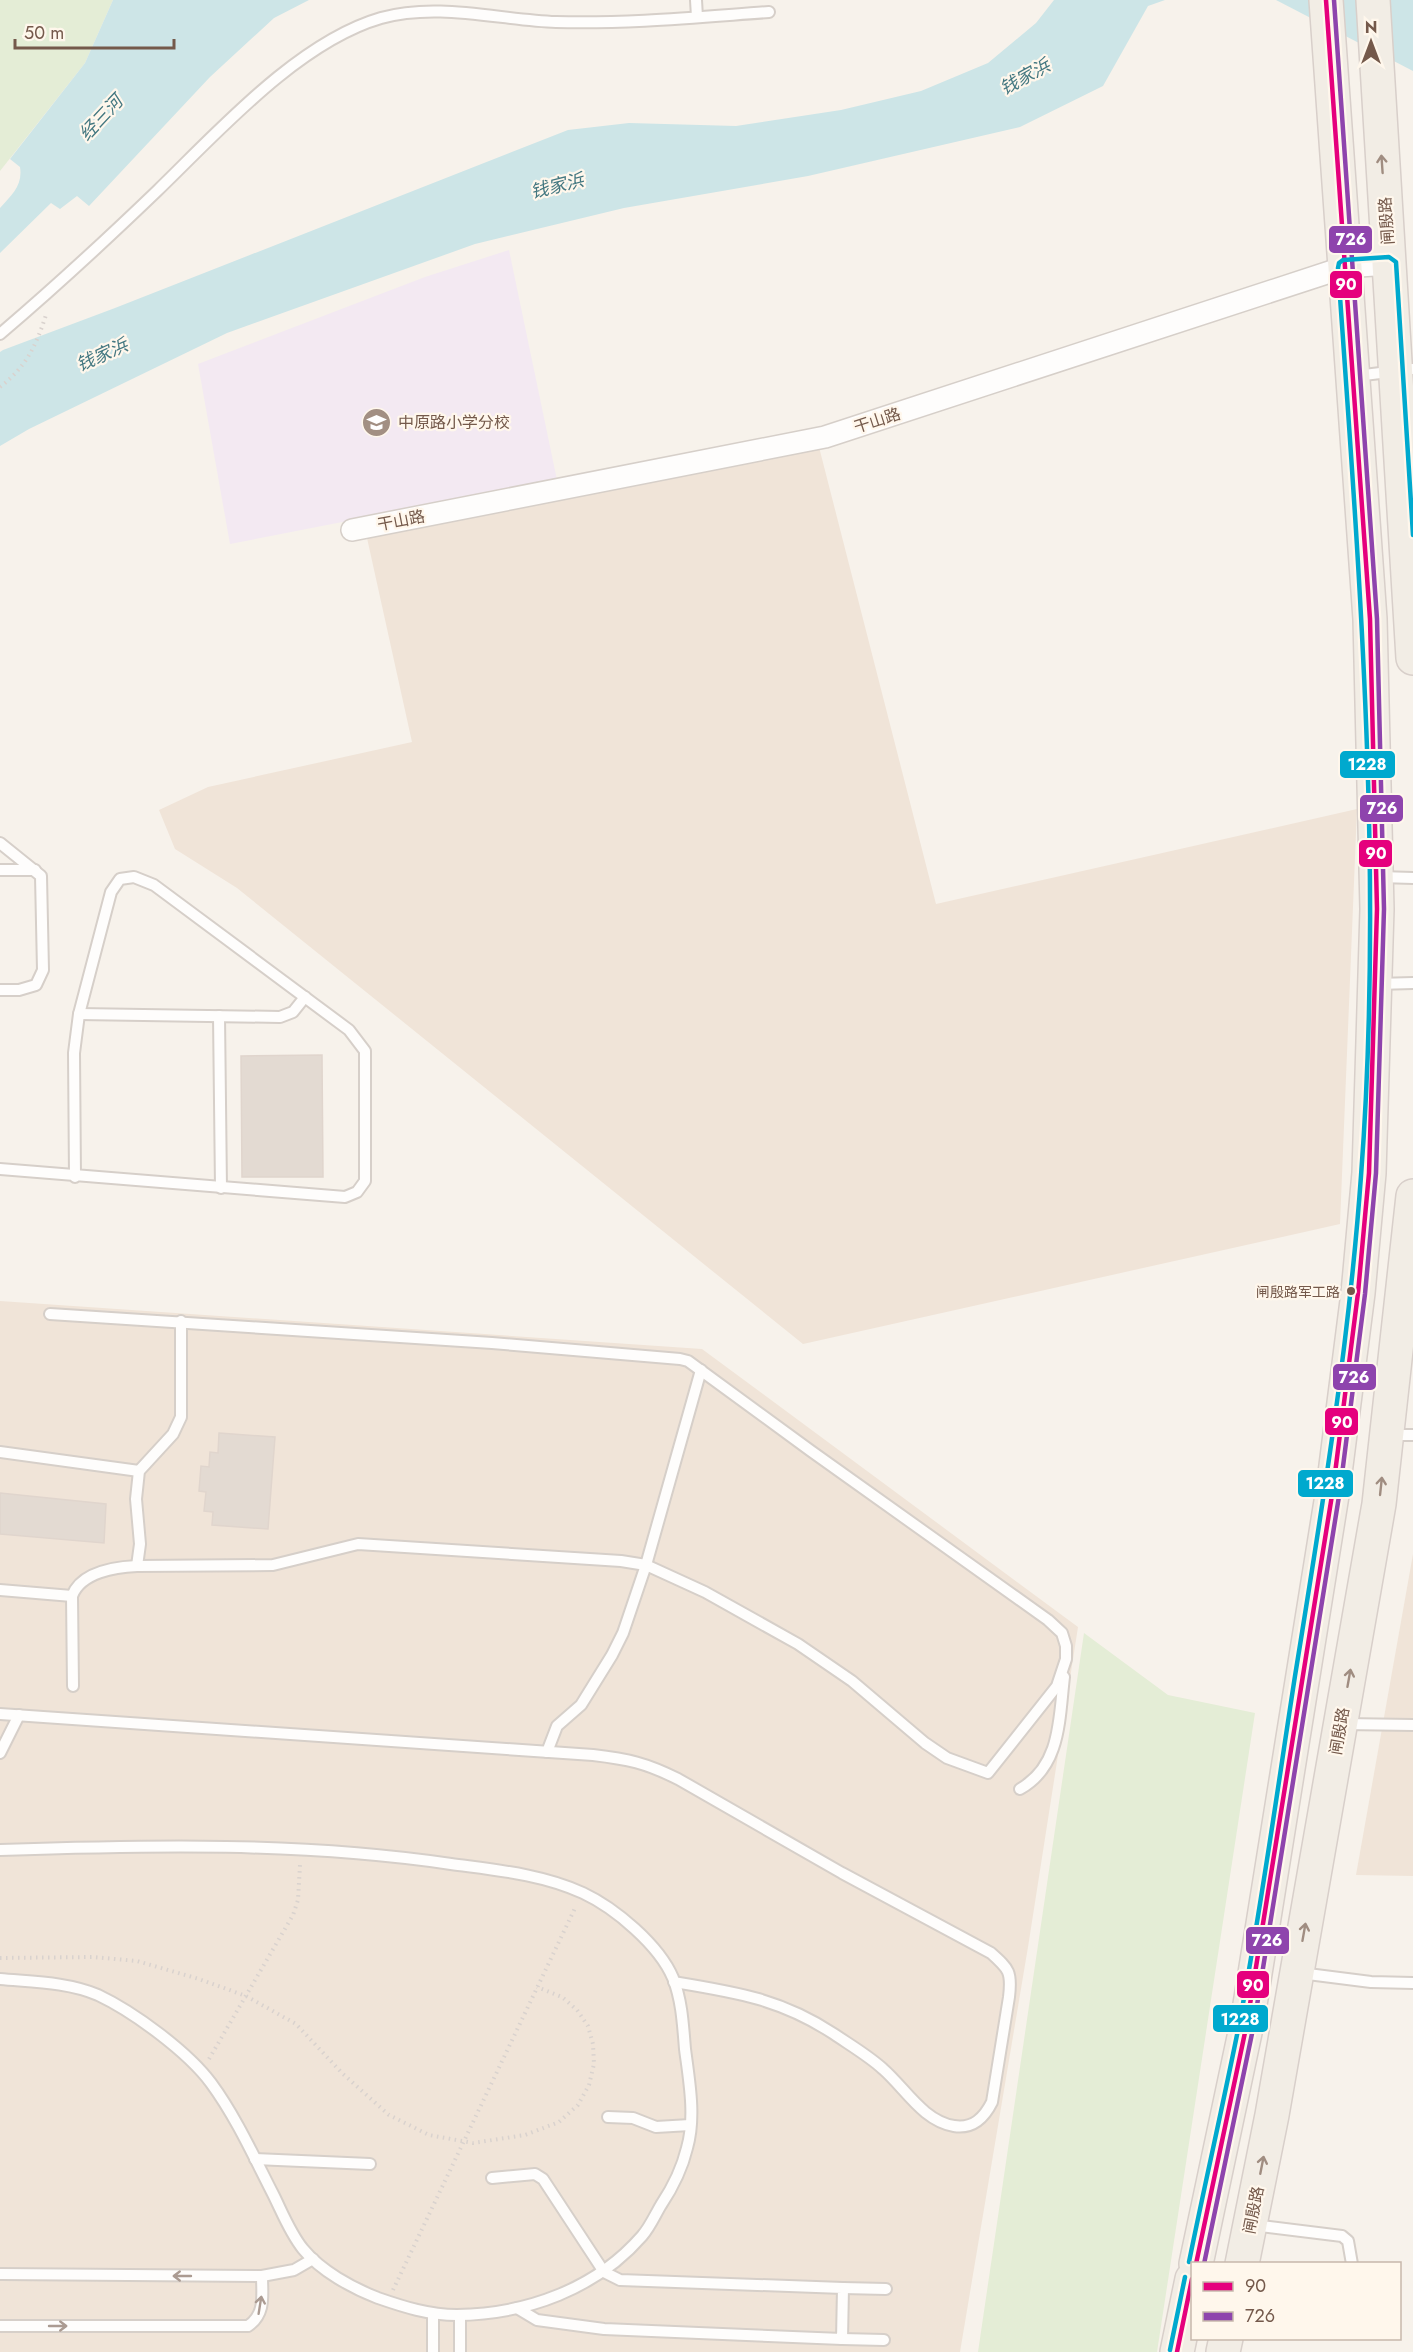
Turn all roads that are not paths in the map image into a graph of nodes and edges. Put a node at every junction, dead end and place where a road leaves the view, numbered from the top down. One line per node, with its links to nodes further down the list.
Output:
1 (696, 0): 5 (lane)
2 (1326, 0): 7 (main road)
3 (1373, 0): 6 (main road, 闸殷路, one-way to 3)
4 (769, 12): 5 (lane)
5 (697, 17): 8 (lane)
6 (1389, 264): 7 (street, 干山路); 9 (main road, 闸殷路)
7 (1345, 267): 10 (main road); 11 (street, 干山路)
8 (0, 334)
9 (1404, 369): 10 (lane); 12 (main road, 闸殷路)
10 (1353, 376): 16 (main road)
11 (352, 530)
12 (1413, 658)
13 (0, 843): 15 (lane)
14 (0, 870): 15 (lane)
15 (35, 870): 20 (lane)
16 (1377, 877): 17 (lane); 19 (main road)
17 (1413, 878)
18 (1413, 983): 19 (lane)
19 (1377, 984): 59 (main road)
20 (0, 990)
21 (305, 997): 22 (lane); 23 (lane); 26 (lane)
22 (79, 1014): 23 (lane); 25 (lane)
23 (219, 1016): 26 (lane)
24 (0, 1169): 25 (lane)
25 (75, 1177): 26 (lane)
26 (220, 1188)
27 (1413, 1196): 31 (main road, 闸殷路)
28 (50, 1314): 29 (lane)
29 (182, 1321): 30 (lane); 33 (lane)
30 (701, 1370): 34 (lane); 38 (lane)
31 (1400, 1435): 42 (main road, 闸殷路, one-way to 31)
32 (0, 1452): 33 (lane)
33 (139, 1471): 35 (lane)
34 (646, 1565): 35 (lane); 38 (lane); 44 (lane)
35 (137, 1566): 37 (lane)
36 (0, 1590): 37 (lane)
37 (72, 1596): 39 (lane)
38 (1066, 1659): 46 (lane)
39 (73, 1686)
40 (0, 1714): 41 (lane)
41 (20, 1715): 44 (lane); 45 (lane)
42 (1340, 1724): 43 (lane); 48 (main road, 闸殷路, one-way to 42)
43 (1413, 1725)
44 (548, 1752): 50 (lane)
45 (0, 1753)
46 (1020, 1789)
47 (0, 1850): 50 (lane)
48 (1297, 1973): 51 (lane); 57 (main road, 闸殷路, one-way to 48)
49 (0, 1979): 54 (lane)
50 (674, 1982): 53 (lane)
51 (1413, 1983)
52 (608, 2117): 53 (lane)
53 (690, 2125): 62 (lane)
54 (255, 2159): 55 (lane); 58 (lane)
55 (370, 2164)
56 (492, 2178): 62 (lane)
57 (1250, 2225): 60 (main road, 闸殷路); 61 (lane)
58 (313, 2259): 64 (lane); 69 (lane)
59 (1196, 2262)
60 (1242, 2262)
61 (1353, 2262)
62 (604, 2272): 66 (lane); 68 (lane)
63 (0, 2274): 64 (lane, one-way to 63)
64 (262, 2276): 71 (lane, one-way to 64)
65 (1191, 2283): 76 (main road)
66 (843, 2288): 67 (lane); 72 (lane)
67 (886, 2289)
68 (518, 2307): 70 (lane); 72 (lane)
69 (434, 2314): 70 (lane); 74 (lane)
70 (460, 2315): 75 (lane)
71 (0, 2326)
72 (842, 2339): 73 (lane)
73 (884, 2340)
74 (433, 2352)
75 (460, 2352)
76 (1177, 2352)

